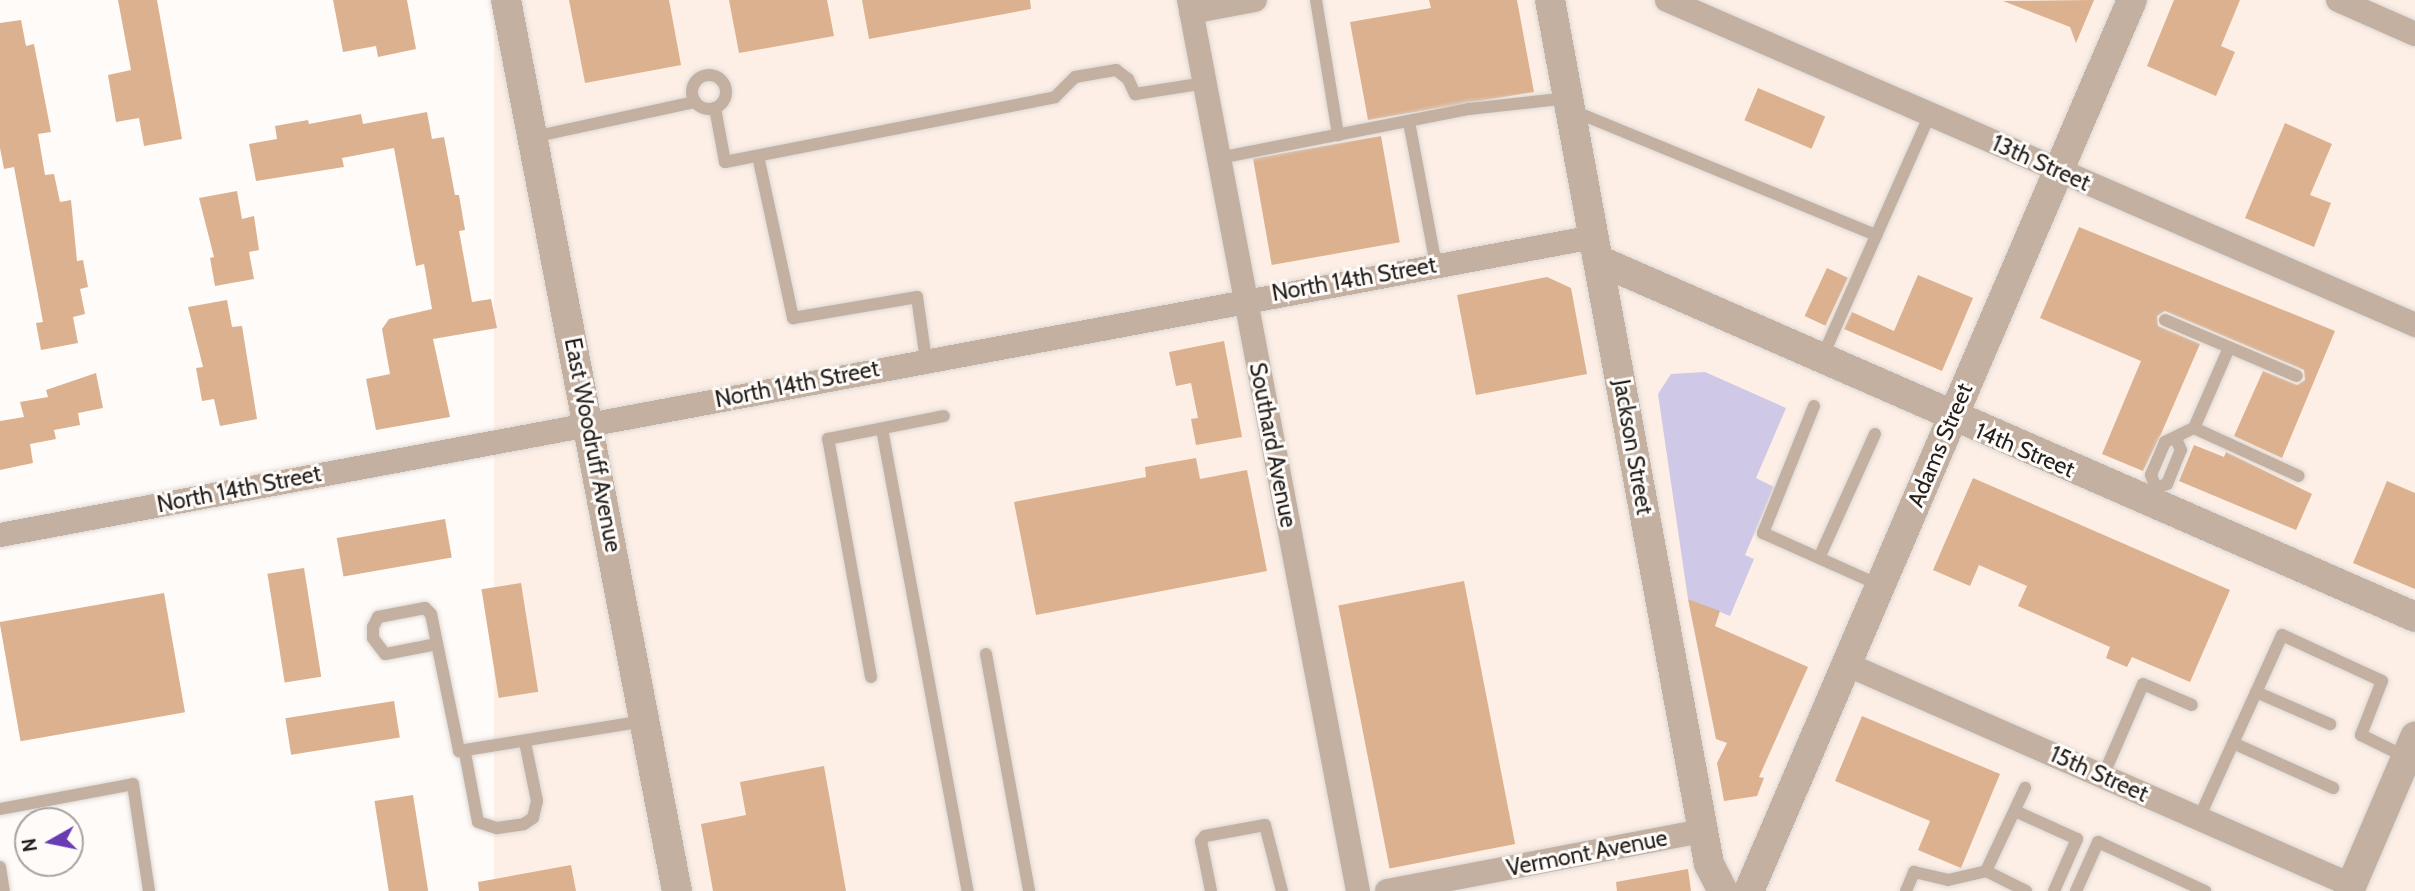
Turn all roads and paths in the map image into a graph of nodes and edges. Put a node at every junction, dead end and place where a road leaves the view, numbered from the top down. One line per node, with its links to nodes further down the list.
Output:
1 (506, 0): 17 (street, East Woodruff Avenue)
2 (1255, 0): 8 (street)
3 (1316, 0): 16 (lane)
4 (1550, 0): 12 (street, Jackson Street)
5 (1667, 0): 14 (street, 13th Street)
6 (2132, 0): 20 (street, Adams Street)
7 (2338, 0): 9 (street)
8 (1190, 6): 10 (street, Southard Avenue)
9 (2415, 34)
10 (1205, 83): 18 (lane); 19 (street, Southard Avenue)
11 (695, 102): 13 (lane); 13 (lane); 17 (lane)
12 (1569, 104): 15 (lane); 21 (lane); 22 (street, Jackson Street)
13 (715, 108): 18 (lane)
14 (1930, 114): 20 (street, 13th Street); 21 (lane)
15 (1409, 122): 16 (lane); 23 (lane)
16 (1338, 135): 19 (lane)
17 (533, 138): 34 (street, East Woodruff Avenue)
18 (758, 156): 28 (lane)
19 (1219, 159): 24 (street, Southard Avenue)
20 (2058, 171): 26 (street, 13th Street); 33 (street, Adams Street)
21 (1876, 235): 29 (lane)
22 (1596, 248): 23 (street, North 14th Street); 29 (street, 14th Street); 62 (street, Jackson Street)
23 (1436, 265): 24 (street, North 14th Street)
24 (1245, 299): 28 (street, North 14th Street); 73 (street, Southard Avenue)
25 (2165, 320): 27 (lane)
26 (2415, 325)
27 (2229, 348): 30 (lane); 35 (lane)
28 (926, 360): 34 (street, North 14th Street)
29 (1821, 360): 33 (street, 14th Street)
30 (2297, 376)
31 (1814, 406): 41 (lane)
32 (944, 416): 36 (lane)
33 (1951, 418): 39 (street, 14th Street); 42 (street, Adams Street)
34 (590, 424): 40 (street, North 14th Street); 50 (street, East Woodruff Avenue)
35 (2194, 428): 38 (lane); 39 (lane)
36 (882, 429): 47 (lane); 69 (lane)
37 (1875, 434): 41 (lane)
38 (2300, 476)
39 (2153, 496): 43 (street, 14th Street)
40 (0, 534)
41 (1819, 558): 42 (lane)
42 (1879, 585): 46 (street, Adams Street)
43 (2415, 617)
44 (437, 644): 44 (lane); 55 (lane)
45 (986, 654): 70 (lane)
46 (1846, 664): 56 (street, 15th Street); 76 (street, Adams Street)
47 (871, 677)
48 (2256, 692): 51 (lane); 53 (lane); 54 (lane)
49 (2192, 705): 56 (lane)
50 (645, 721): 52 (lane); 68 (street, East Woodruff Avenue)
51 (2330, 724)
52 (525, 742): 55 (lane); 55 (lane)
53 (2233, 743): 58 (lane); 61 (lane)
54 (2410, 747): 65 (street)
55 (465, 753)
56 (2103, 776): 61 (street, 15th Street)
57 (2025, 788): 60 (lane)
58 (2333, 789)
59 (0, 809): 67 (lane)
60 (2015, 811): 64 (lane); 79 (lane)
61 (2199, 818): 65 (street, 15th Street)
62 (1703, 831): 74 (street, Vermont Avenue); 75 (street, Jackson Street)
63 (0, 867): 66 (lane)
64 (1986, 871): 77 (lane); 78 (lane)
65 (2350, 888)
66 (4, 891)
67 (149, 891)
68 (677, 891)
69 (968, 891)
70 (1029, 891)
71 (1211, 891): 72 (lane)
72 (1282, 891)
73 (1358, 891)
74 (1387, 891)
75 (1723, 891)
76 (1749, 891)
77 (1906, 891)
78 (2026, 891)
79 (2054, 891)
80 (2076, 891): 81 (lane)
81 (2205, 891)

